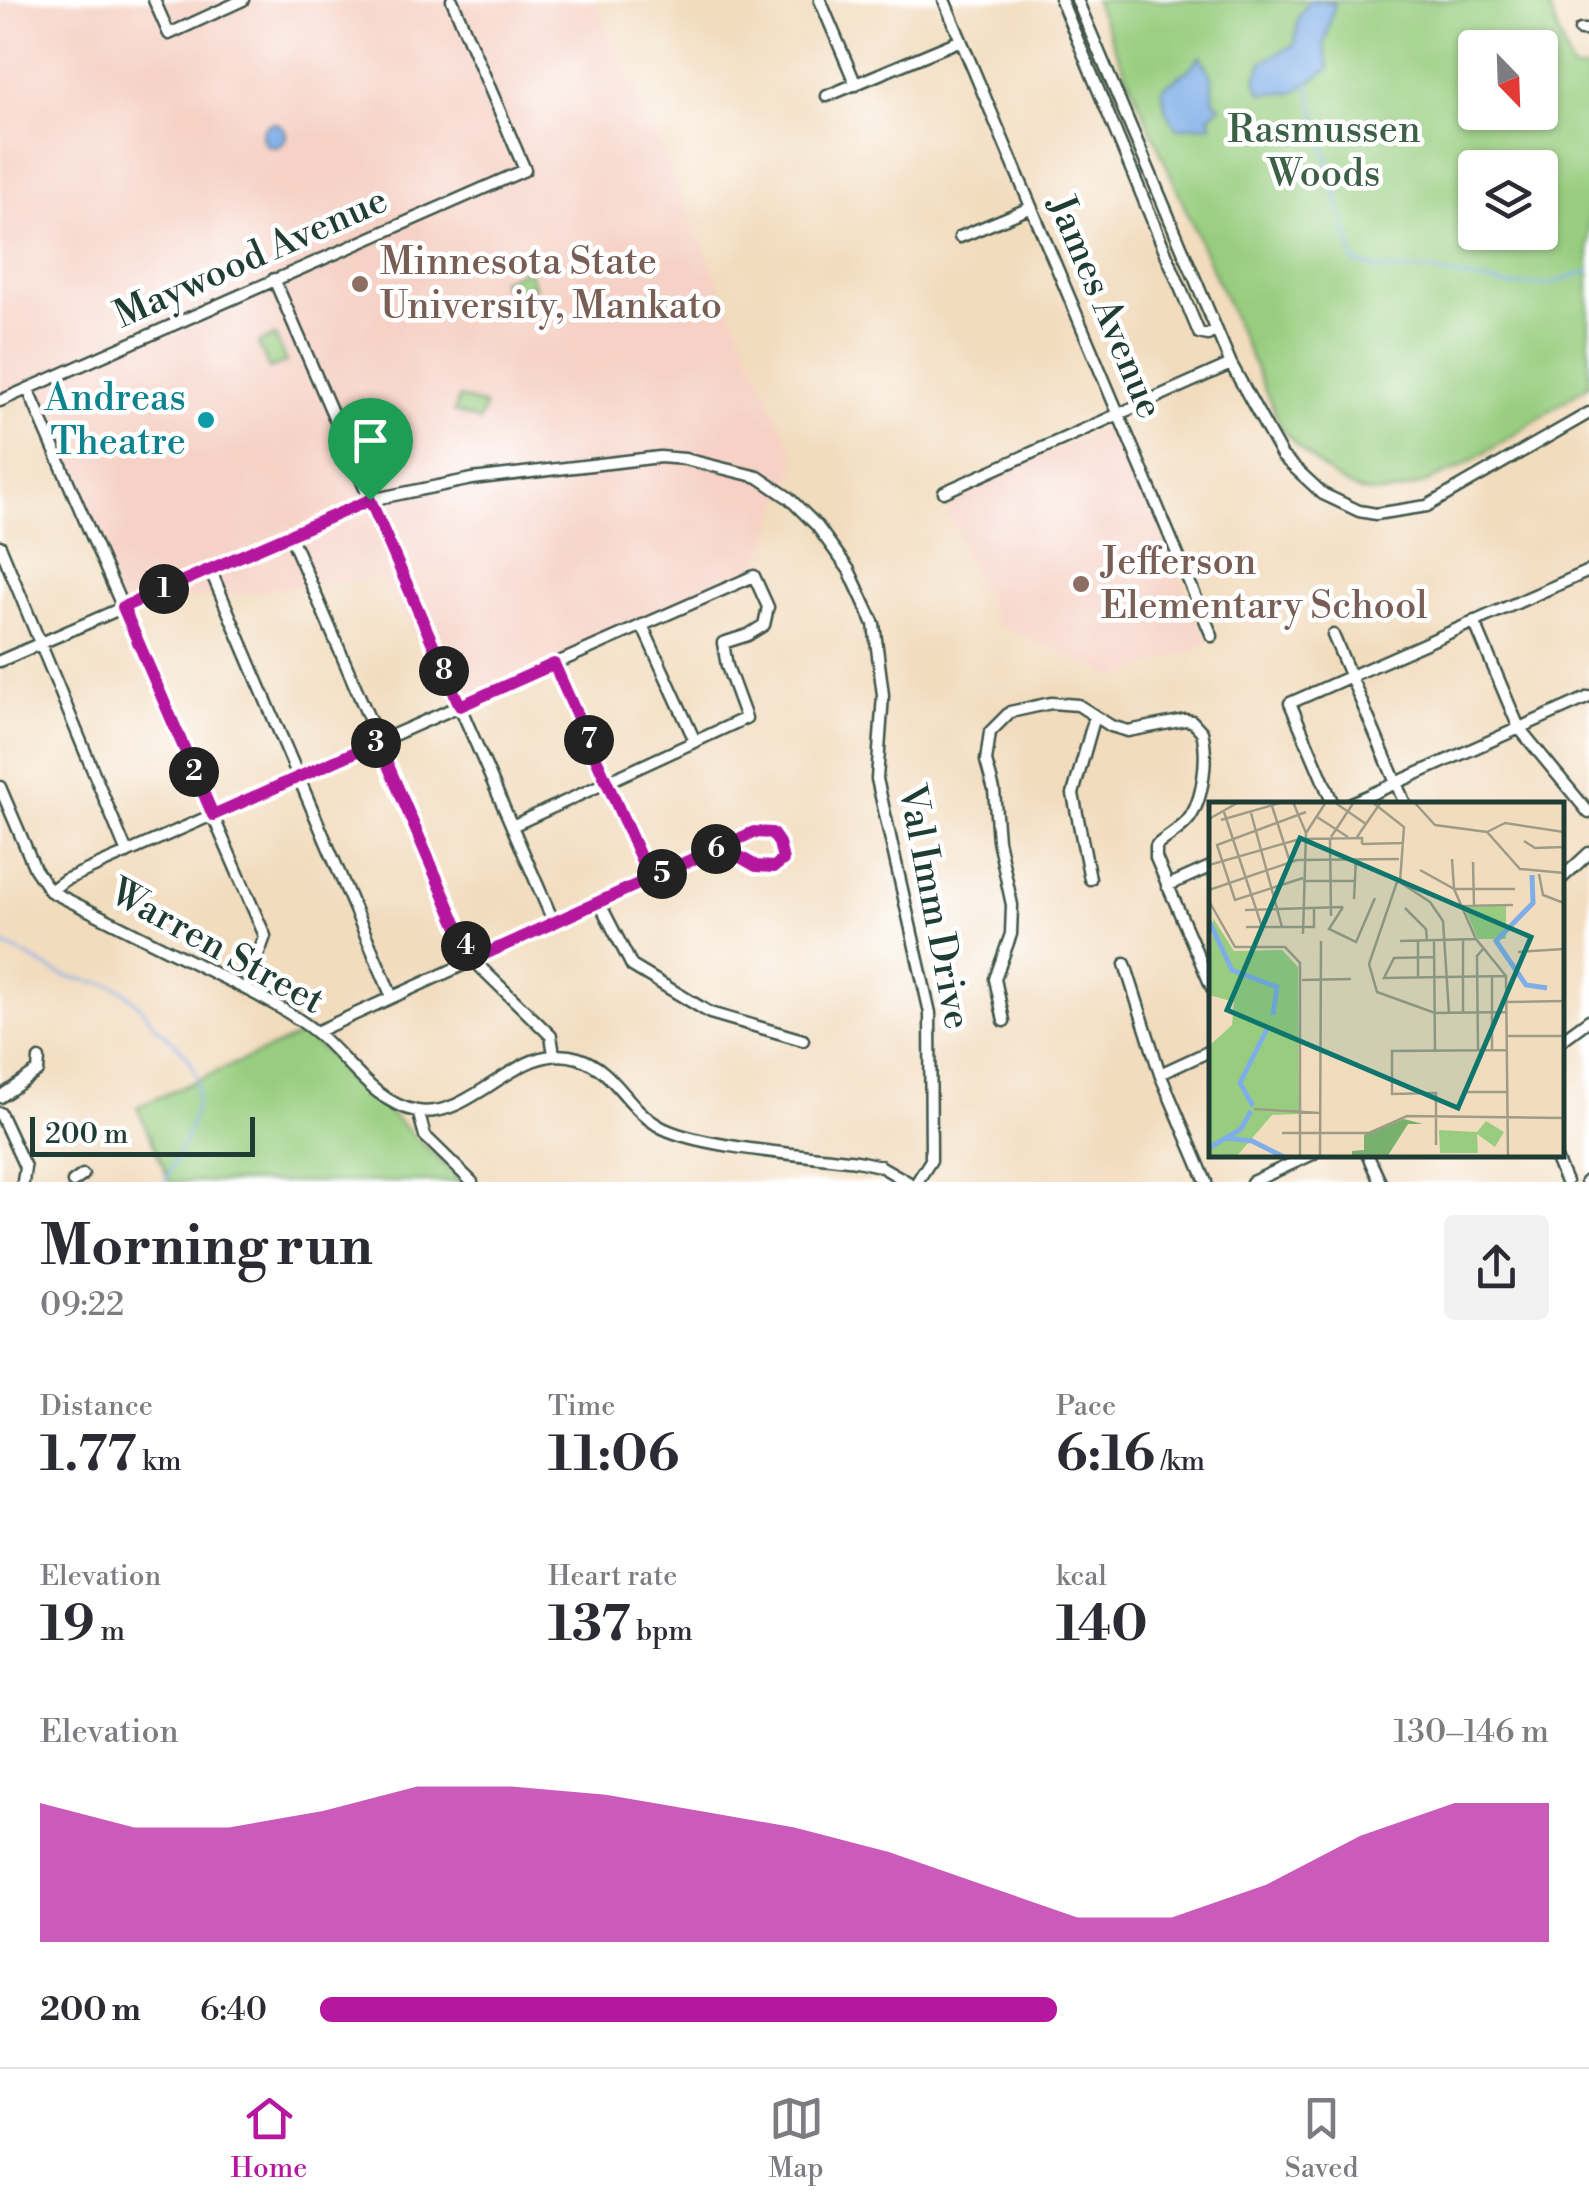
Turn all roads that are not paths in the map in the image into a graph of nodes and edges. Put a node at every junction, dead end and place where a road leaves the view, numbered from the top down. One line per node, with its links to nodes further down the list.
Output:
1 (154, 0): 2 (street)
2 (242, 0)
3 (452, 0): 13 (street, Maywood Avenue)
4 (820, 0): 9 (street)
5 (944, 0): 8 (street, James Avenue)
6 (1060, 0): 14 (street)
7 (1077, 0): 14 (street)
8 (961, 40): 9 (street); 11 (street, James Avenue)
9 (856, 84): 10 (street)
10 (827, 96)
11 (1030, 208): 12 (street); 19 (street, James Avenue)
12 (960, 236)
13 (274, 279): 16 (street, Maywood Avenue); 21 (street)
14 (1216, 330): 15 (street)
15 (1231, 364): 18 (street); 19 (street)
16 (28, 388): 17 (street, Maywood Avenue); 26 (street)
17 (0, 401)
18 (1589, 413)
19 (1118, 416): 20 (street); 30 (street, James Avenue)
20 (944, 492)
21 (370, 500): 22 (street, Val Imm Drive); 36 (street); 85 (street, Val Imm Drive)
22 (290, 534): 24 (street, Val Imm Drive); 40 (street)
23 (0, 546): 31 (street)
24 (210, 570): 26 (street, Val Imm Drive); 41 (street)
25 (1589, 571): 27 (street)
26 (123, 607): 31 (street, Val Imm Drive); 49 (street)
27 (1474, 620): 34 (street); 38 (street)
28 (642, 626): 33 (street); 39 (street); 39 (street)
29 (1333, 635): 34 (street)
30 (1212, 636)
31 (41, 642): 32 (street, Val Imm Drive); 52 (street)
32 (0, 660)
33 (554, 664): 36 (street); 42 (street)
34 (1350, 674): 43 (street); 45 (street)
35 (1589, 696): 38 (street)
36 (460, 706): 40 (street); 50 (street)
37 (1095, 716): 57 (street); 58 (street); 68 (street)
38 (1519, 728): 43 (street); 48 (street)
39 (695, 741): 42 (street)
40 (378, 742): 41 (street); 62 (street)
41 (298, 778): 49 (street); 66 (street)
42 (608, 783): 50 (street); 56 (street)
43 (1396, 783): 46 (street); 47 (street)
44 (0, 786): 59 (street, Warren Street)
45 (1331, 802)
46 (1353, 802)
47 (1404, 802)
48 (1589, 813)
49 (213, 815): 52 (street); 65 (street)
50 (512, 826): 61 (street)
51 (721, 846): 51 (street); 56 (street)
52 (128, 853): 59 (street)
53 (1589, 853): 55 (street)
54 (1209, 867): 58 (street)
55 (1564, 876)
56 (650, 879): 60 (street)
57 (1090, 879)
58 (1167, 886): 64 (street)
59 (50, 892): 65 (street, Warren Street)
60 (599, 902): 61 (street); 71 (street)
61 (554, 923): 62 (street)
62 (472, 960): 66 (street); 73 (street)
63 (1125, 964): 75 (street)
64 (1209, 981)
65 (246, 989): 69 (street, Warren Street)
66 (392, 997): 69 (street)
67 (1589, 1020): 70 (street)
68 (1004, 1021)
69 (316, 1032): 77 (street, Warren Street)
70 (1564, 1039)
71 (804, 1040)
72 (1209, 1051): 75 (street)
73 (554, 1054): 77 (street); 84 (street)
74 (39, 1059): 76 (street)
75 (1160, 1074): 86 (street)
76 (0, 1096)
77 (418, 1111): 83 (street)
78 (0, 1114): 82 (street)
79 (1306, 1157): 87 (street)
80 (1369, 1157): 88 (street)
81 (1555, 1157): 89 (street)
82 (23, 1182)
83 (472, 1182)
84 (908, 1182)
85 (917, 1182)
86 (1206, 1182)
87 (1252, 1182)
88 (1380, 1182)
89 (1566, 1182)

